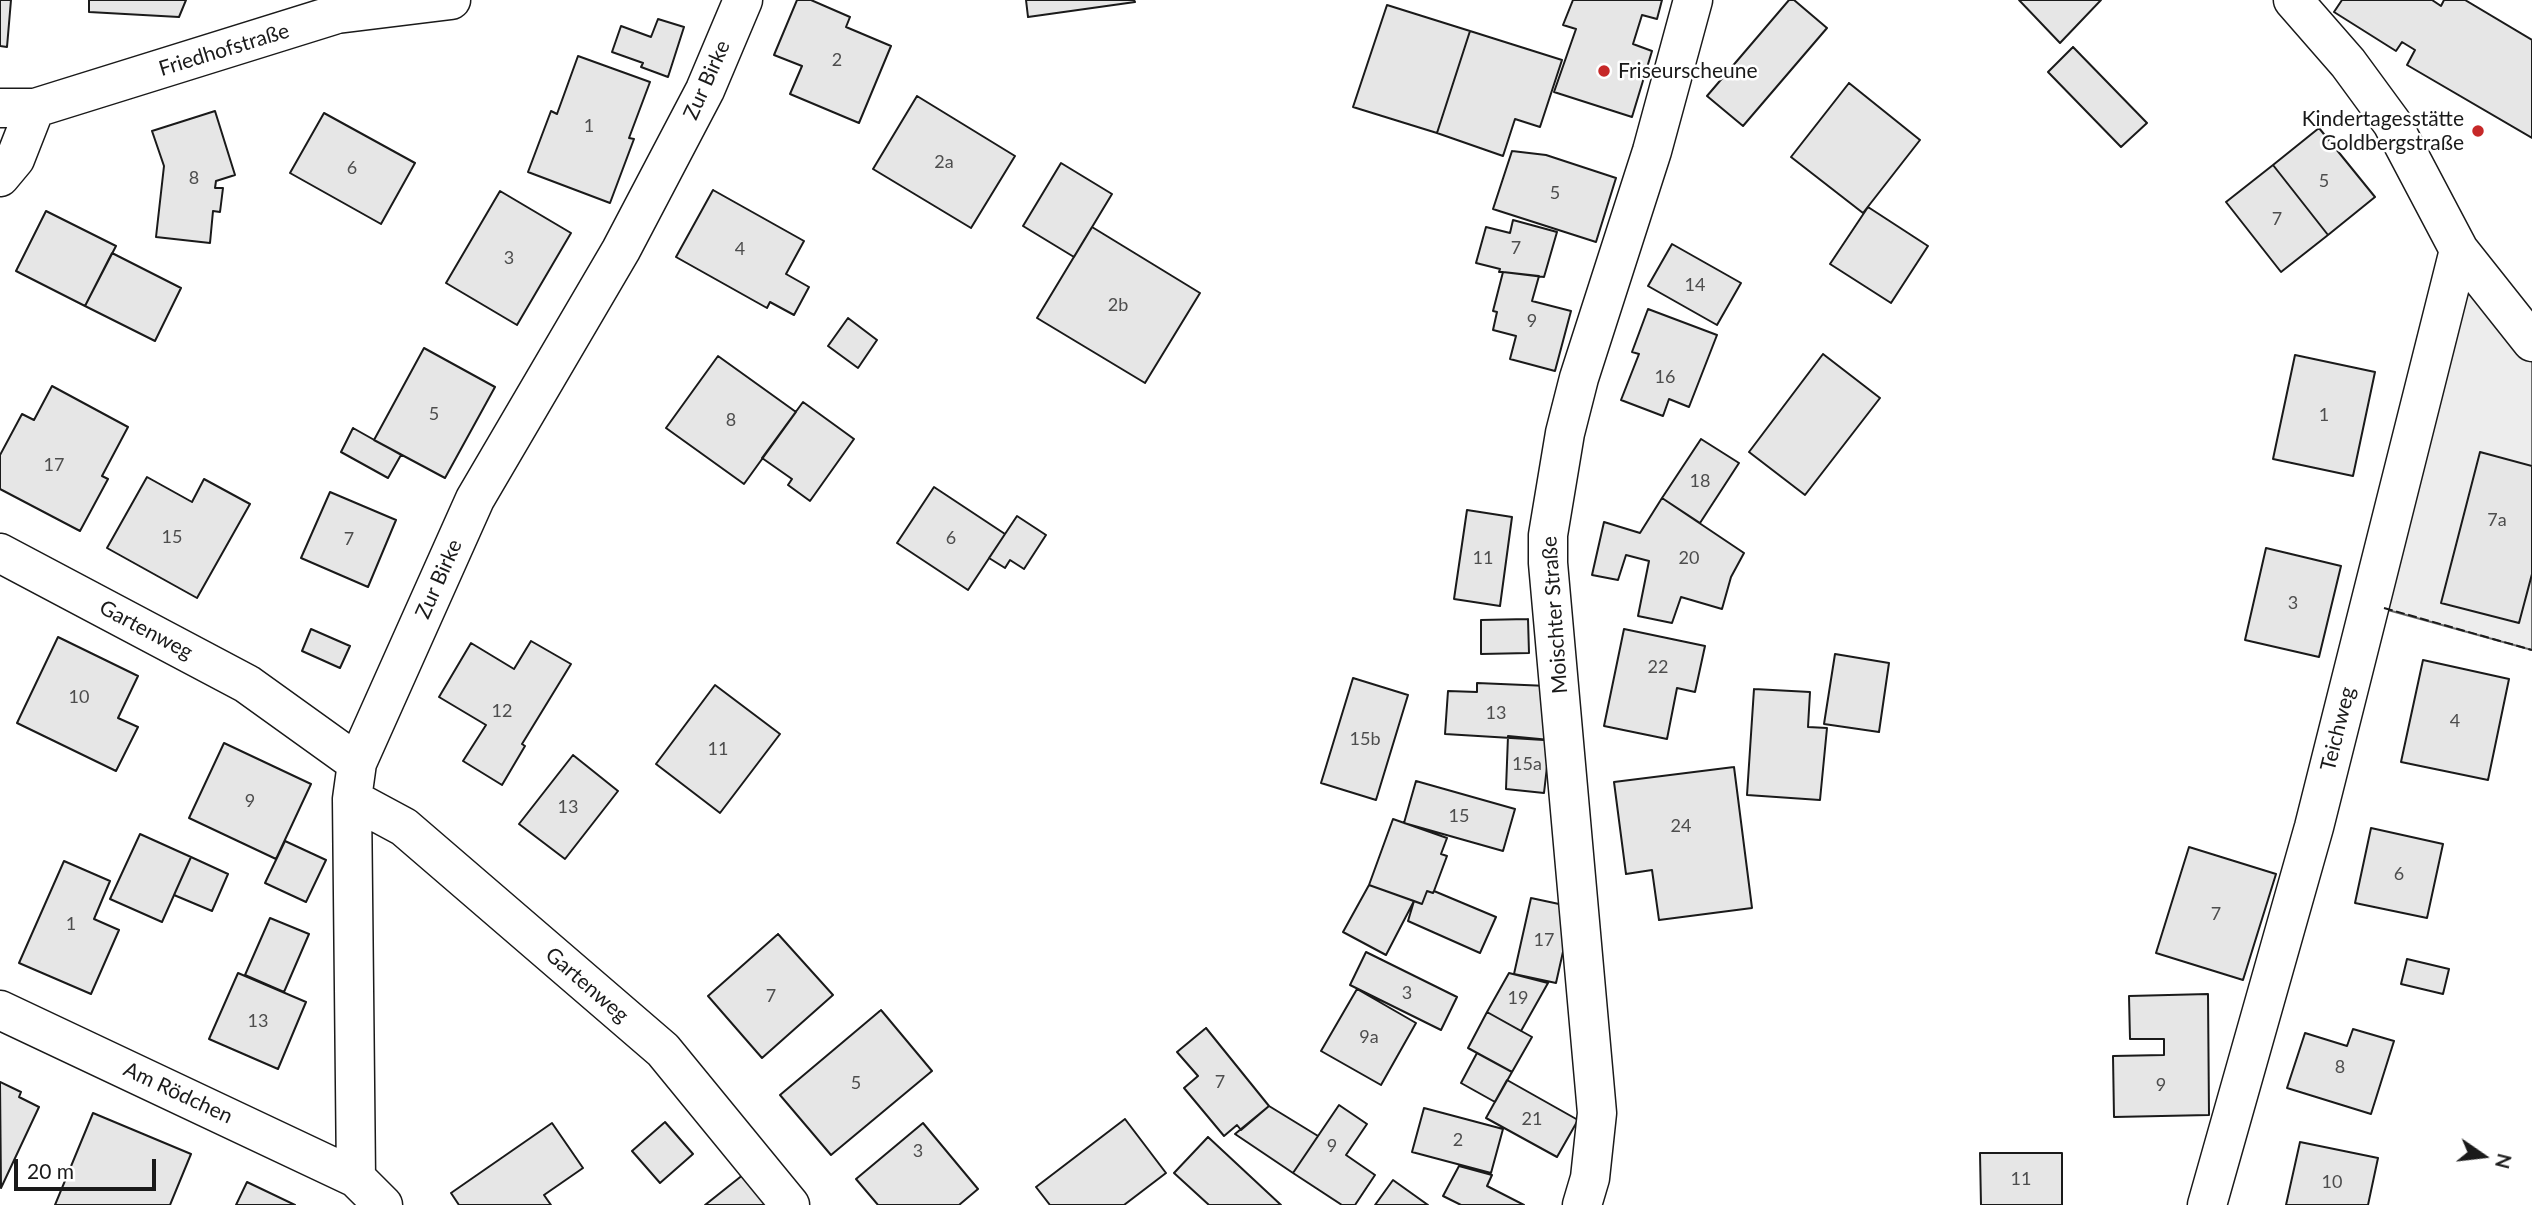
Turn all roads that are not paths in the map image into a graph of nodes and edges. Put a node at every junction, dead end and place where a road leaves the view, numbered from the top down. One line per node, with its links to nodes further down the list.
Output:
1 (451, 0): 5 (street, Friedhofstraße)
2 (743, 0): 11 (street, Zur Birke)
3 (1693, 0): 16 (street, Moischter Straße)
4 (2293, 0): 8 (street)
5 (336, 7): 6 (street, Friedhofstraße)
6 (18, 108): 7 (street)
7 (0, 177)
8 (2459, 250): 9 (street); 17 (street, Teichweg)
9 (2532, 342)
10 (0, 553): 11 (street, Gartenweg)
11 (355, 781): 13 (street, Zur Birke); 15 (street, Gartenweg)
12 (0, 1010): 13 (street, Am Rödchen)
13 (356, 1178): 14 (street)
14 (383, 1205)
15 (790, 1205)
16 (1582, 1205)
17 (2207, 1205)

